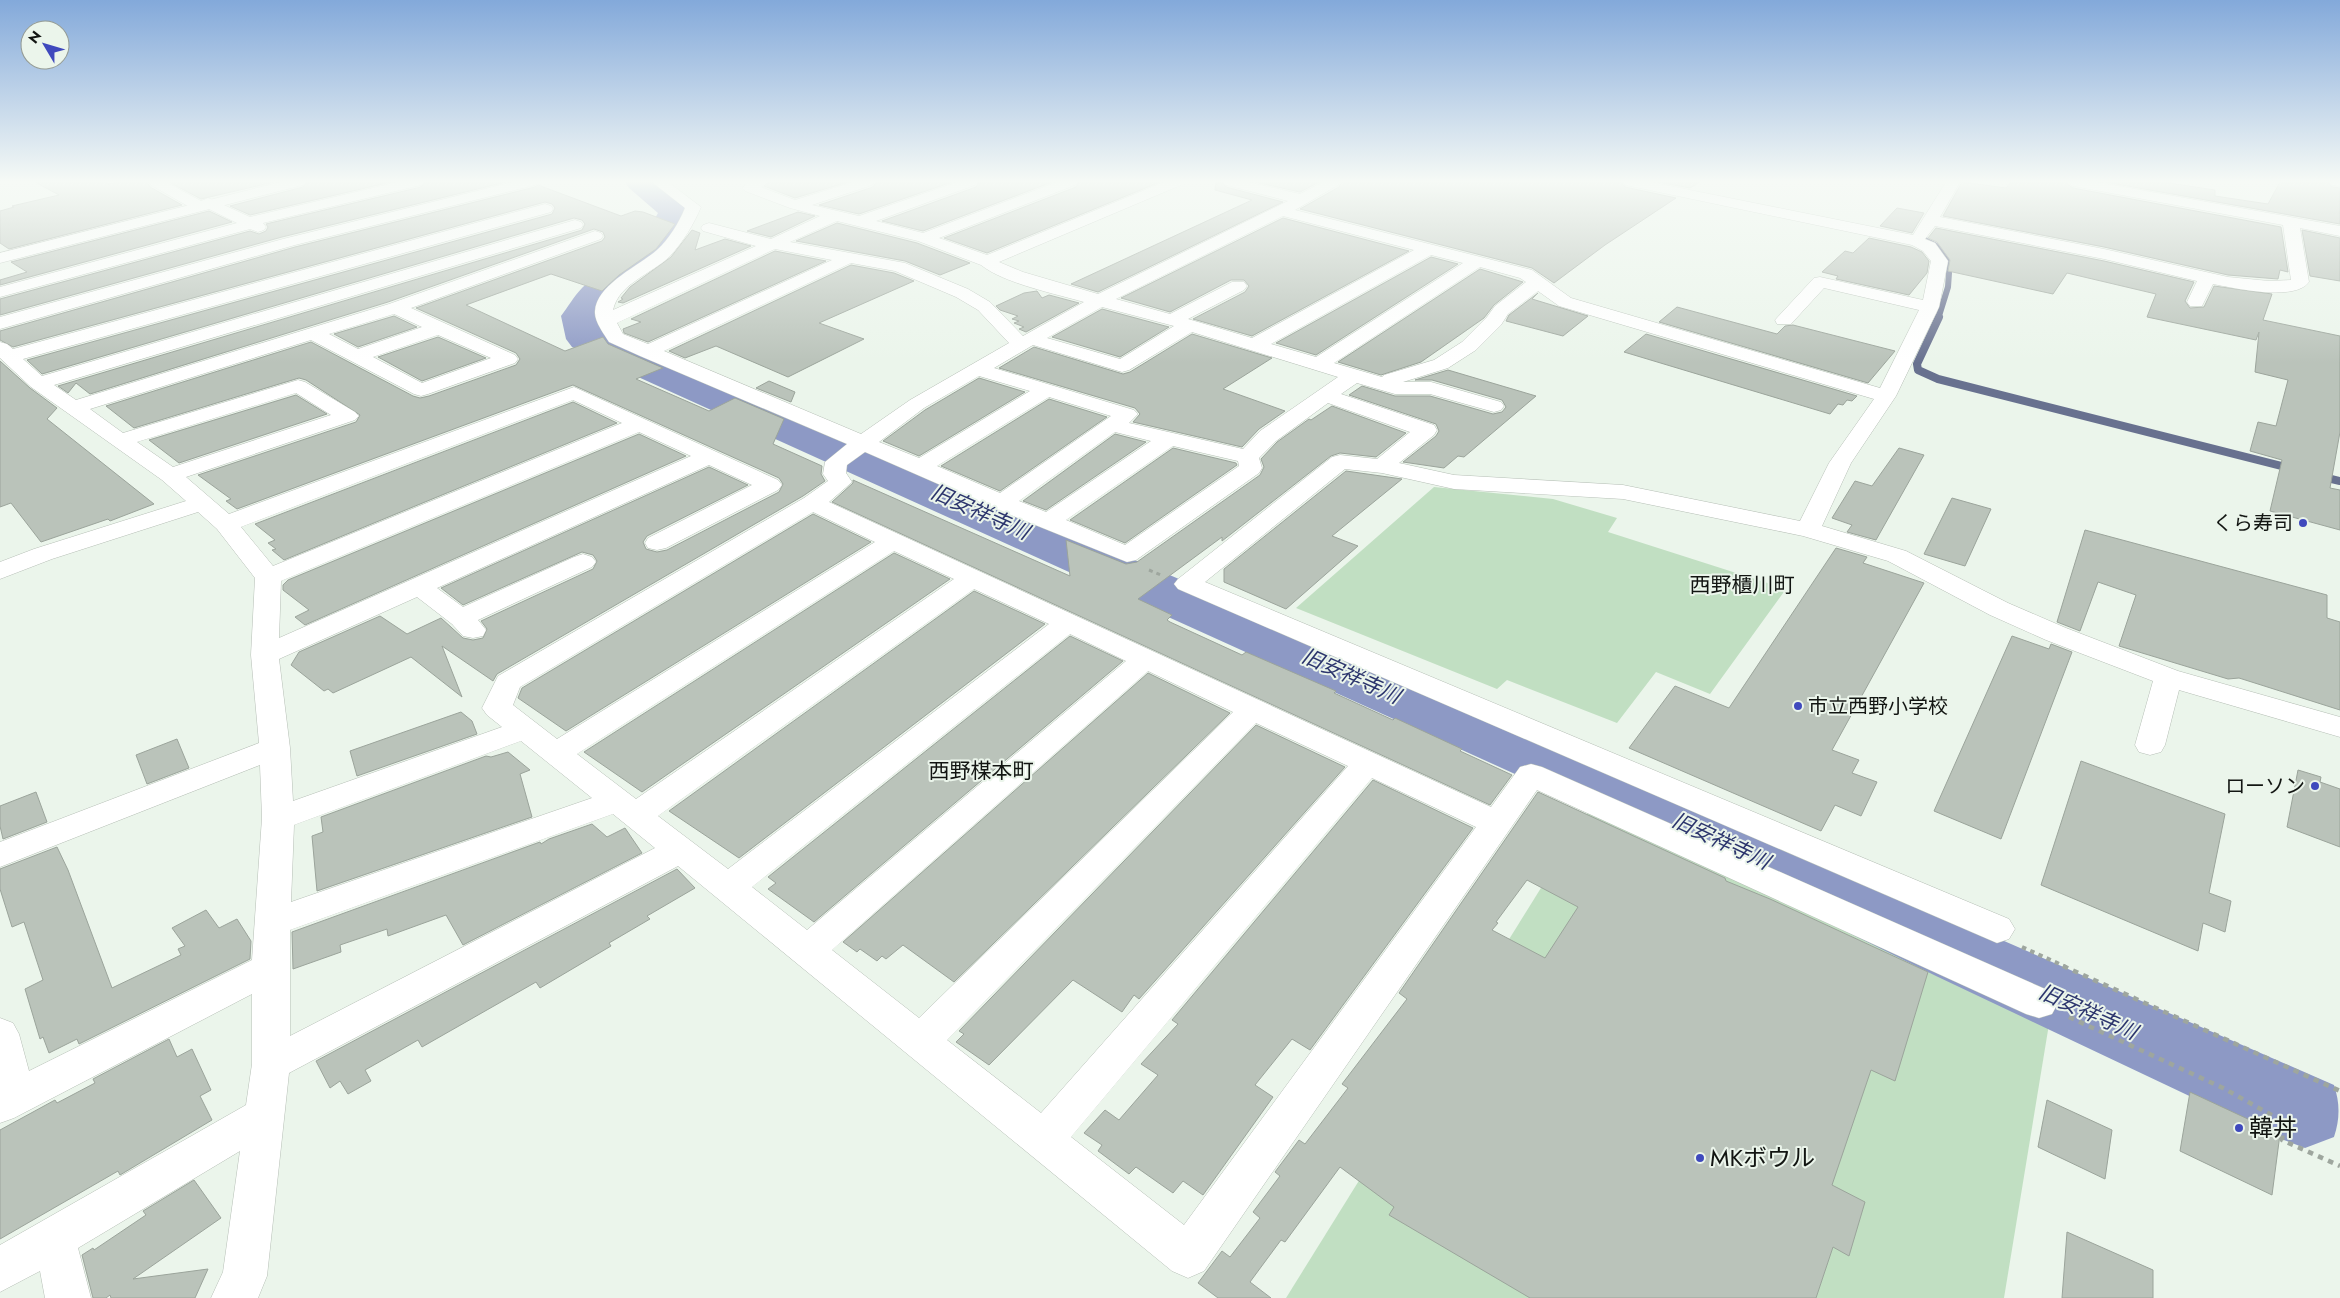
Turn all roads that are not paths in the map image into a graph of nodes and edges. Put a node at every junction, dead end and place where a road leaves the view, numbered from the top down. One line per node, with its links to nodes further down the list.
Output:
1 (59, 243): 18 (street)
2 (179, 243): 27 (street)
3 (287, 243): 35 (street)
4 (290, 243): 22 (street)
5 (423, 243): 22 (street)
6 (515, 243): 25 (street)
7 (578, 243): 30 (street)
8 (671, 243): 32 (street)
9 (775, 243): 19 (street); 32 (street)
10 (937, 243): 20 (street)
11 (1031, 243): 20 (street)
12 (1217, 243): 28 (street)
13 (1408, 243): 17 (street)
14 (1929, 243): 31 (street)
15 (1991, 243): 23 (street)
16 (2294, 243): 23 (street)
17 (1430, 248): 21 (street); 39 (street)
18 (0, 258)
19 (849, 258): 38 (street); 41 (street)
20 (987, 261): 28 (street)
21 (1478, 261): 24 (street); 43 (street)
22 (342, 265): 25 (street); 40 (street)
23 (2208, 276): 29 (street)
24 (1538, 282): 47 (street); 50 (street)
25 (375, 284): 30 (street); 46 (street)
26 (1238, 286): 34 (street)
27 (0, 292)
28 (1101, 300): 34 (street); 38 (street)
29 (2196, 302)
30 (400, 306): 36 (street); 37 (street)
31 (1930, 307): 33 (street); 50 (street)
32 (606, 318): 41 (street)
33 (1784, 320)
34 (1181, 322): 38 (street); 39 (street)
35 (0, 324)
36 (439, 328): 42 (street); 42 (street)
37 (314, 334): 42 (street); 52 (street)
38 (1026, 342): 44 (street)
39 (1254, 345): 43 (street)
40 (5, 352): 46 (street)
41 (647, 352): 57 (street)
42 (356, 356)
43 (1318, 365): 45 (street)
44 (977, 369): 48 (street); 57 (street)
45 (1352, 376): 47 (street); 49 (street)
46 (38, 383): 52 (street)
47 (1386, 386): 51 (street)
48 (1046, 390): 54 (street); 61 (street)
49 (1325, 396): 59 (street); 60 (street)
50 (1886, 396): 68 (street)
51 (1494, 406)
52 (73, 408): 56 (street)
53 (639, 424): 58 (street); 67 (street); 73 (street)
54 (1112, 425): 55 (street); 65 (street)
55 (1168, 439): 59 (street); 66 (street)
56 (122, 440): 62 (street); 62 (street)
57 (860, 443): 61 (street); 64 (street)
58 (708, 457): 70 (street); 75 (street)
59 (1248, 457): 66 (street)
60 (1382, 466): 68 (street); 87 (street)
61 (919, 468): 65 (street)
62 (170, 475): 63 (street)
63 (203, 503): 67 (street); 71 (street)
64 (812, 503): 69 (street); 82 (street)
65 (1001, 503): 66 (street)
66 (1047, 522)
67 (226, 524): 73 (street)
68 (1808, 530): 79 (street)
69 (893, 541): 74 (street); 85 (street)
70 (658, 543)
71 (0, 570)
72 (576, 570): 75 (street)
73 (268, 577): 77 (street)
74 (973, 578): 76 (street); 88 (street)
75 (419, 586): 77 (street)
76 (1068, 623): 78 (street); 94 (street)
77 (265, 655): 84 (street)
78 (1144, 660): 80 (street); 97 (street)
79 (2168, 677): 81 (street); 83 (street)
80 (1252, 709): 86 (street); 101 (street)
81 (2340, 727)
82 (525, 729): 85 (street); 89 (street)
83 (2150, 745)
84 (275, 748): 89 (street); 93 (street)
85 (556, 753): 88 (street)
86 (1368, 763): 90 (street); 105 (street)
87 (1665, 787): 91 (street); 96 (street)
88 (626, 808): 92 (street); 95 (street)
89 (278, 818): 95 (street)
90 (1496, 823): 91 (street); 105 (street)
91 (1640, 824): 99 (street)
92 (680, 850): 94 (street); 102 (street)
93 (0, 855)
94 (728, 887): 97 (street)
95 (274, 922): 98 (street)
96 (1997, 928)
97 (807, 951): 101 (street)
98 (270, 968): 102 (street); 103 (street)
99 (2039, 1003)
100 (0, 1034): 103 (street)
101 (920, 1042): 105 (street)
102 (271, 1064): 104 (street)
103 (8, 1101)
104 (265, 1114): 106 (street); 109 (street)
105 (1043, 1140)
106 (54, 1238): 107 (street); 108 (street)
107 (0, 1270)
108 (68, 1298)
109 (234, 1298)

